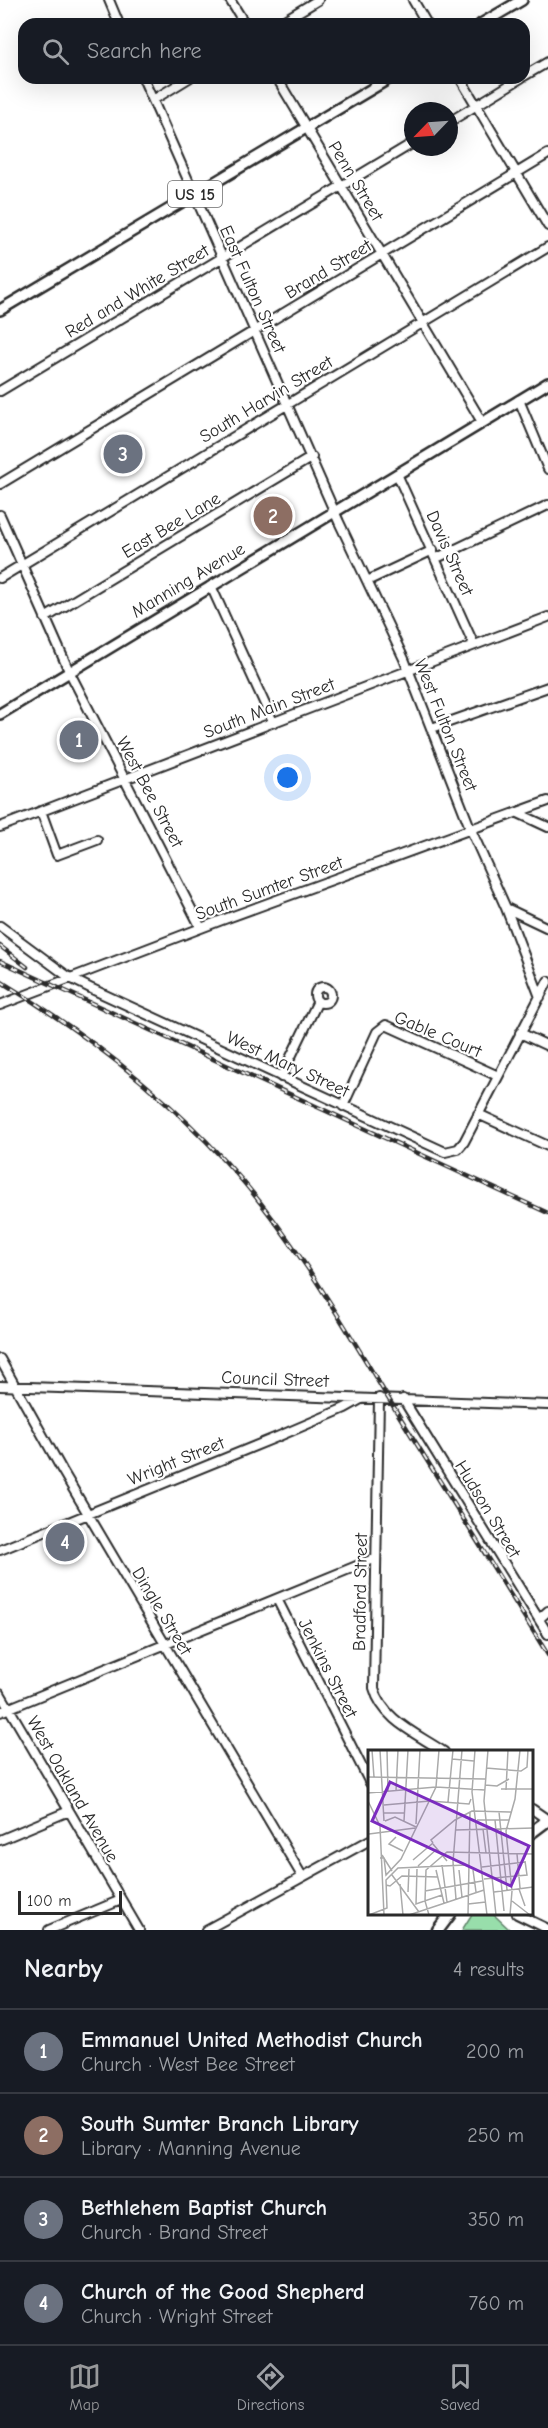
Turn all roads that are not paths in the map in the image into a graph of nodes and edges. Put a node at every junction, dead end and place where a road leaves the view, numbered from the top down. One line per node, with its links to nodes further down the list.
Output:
1 (108, 0): 6 (street)
2 (231, 0): 7 (street)
3 (318, 0): 8 (street)
4 (413, 0): 9 (street)
5 (522, 0): 10 (main road)
6 (116, 18)
7 (242, 18)
8 (288, 18)
9 (424, 18)
10 (491, 18)
11 (548, 62): 12 (street)
12 (530, 73)
13 (146, 84): 19 (street, East Fulton Street)
14 (179, 84): 19 (street)
15 (281, 84): 22 (street, Penn Street)
16 (380, 84): 22 (main road, US 15)
17 (464, 84): 20 (street)
18 (511, 84): 20 (street)
19 (153, 100): 27 (street, East Fulton Street)
20 (476, 105): 21 (street); 25 (street)
21 (458, 116)
22 (307, 128): 26 (street, Penn Street); 27 (main road, US 15)
23 (404, 148): 26 (street, Red and White Street)
24 (548, 154): 25 (street, Brand Street)
25 (516, 173): 28 (street); 30 (street, Brand Street)
26 (342, 186): 30 (street, Penn Street); 31 (street, Red and White Street)
27 (195, 194): 31 (street, East Fulton Street); 32 (main road, US 15)
28 (548, 226)
29 (548, 247): 33 (street, South Harvin Street)
30 (382, 254): 33 (street, Penn Street); 34 (street, Brand Street)
31 (223, 258): 34 (street, East Fulton Street); 36 (street, Red and White Street)
32 (0, 310)
33 (422, 322): 38 (street, South Harvin Street); 39 (street, Penn Street)
34 (255, 331): 38 (street, East Fulton Street); 43 (street, Brand Street)
35 (548, 382): 37 (main road, Manning Avenue)
36 (0, 391)
37 (519, 400): 39 (main road, Manning Avenue); 41 (street)
38 (288, 404): 40 (street, East Fulton Street); 49 (street, South Harvin Street)
39 (482, 423): 42 (main road, Manning Avenue)
40 (312, 458): 45 (street, East Fulton Street); 54 (street, East Bee Lane)
41 (548, 469)
42 (398, 474): 45 (main road, Manning Avenue); 47 (street, Davis Street)
43 (0, 484)
44 (548, 505): 48 (street)
45 (335, 512): 51 (street, West Fulton Street); 52 (main road, Manning Avenue)
46 (0, 515): 49 (street, West Bee Street)
47 (433, 550): 48 (street, Davis Street); 51 (street)
48 (437, 558): 55 (street, Davis Street)
49 (21, 565): 50 (street, South Harvin Street); 54 (street, West Bee Street)
50 (0, 578)
51 (367, 581): 56 (street, West Fulton Street)
52 (211, 586): 57 (main road, Manning Avenue); 60 (street)
53 (548, 617): 55 (street, South Main Street)
54 (45, 618): 57 (street, West Bee Street)
55 (474, 645): 56 (street, South Main Street)
56 (409, 670): 60 (street, South Main Street); 61 (street, West Fulton Street)
57 (69, 671): 59 (main road, Manning Avenue); 62 (street, West Bee Street)
58 (548, 687): 61 (street)
59 (0, 714)
60 (273, 722): 62 (street, South Main Street)
61 (432, 728): 68 (street, West Fulton Street)
62 (126, 778): 64 (street, South Main Street); 72 (street, West Bee Street)
63 (548, 801): 65 (street, South Sumter Street)
64 (41, 811): 66 (street, South Main Street); 69 (street)
65 (518, 813): 67 (street); 68 (street, South Sumter Street)
66 (0, 827)
67 (548, 827)
68 (471, 830): 70 (street, West Fulton Street); 72 (street, South Sumter Street)
69 (97, 840)
70 (506, 908): 73 (street); 76 (street, West Fulton Street)
71 (0, 926): 74 (street, West Mary Street)
72 (201, 928): 74 (street, South Sumter Street)
73 (548, 928)
74 (70, 978): 78 (street, South Sumter Street); 82 (street, West Mary Street)
75 (548, 981): 76 (street, West Mary Street)
76 (540, 997): 79 (street, West Mary Street)
77 (318, 1000): 82 (street)
78 (0, 1005)
79 (520, 1033): 80 (street); 81 (street, West Mary Street)
80 (548, 1046)
81 (498, 1076): 83 (street, Gable Court); 84 (street, West Mary Street)
82 (281, 1077): 83 (street, West Mary Street)
83 (343, 1106): 84 (street, West Mary Street)
84 (478, 1114): 85 (street)
85 (548, 1146)
86 (0, 1359): 88 (street, Dingle Street)
87 (0, 1386): 88 (street, Council Street)
88 (13, 1387): 89 (street, Council Street); 93 (street, Dingle Street)
89 (363, 1398): 90 (street, Council Street); 93 (street, Wright Street)
90 (379, 1398): 91 (street, Council Street); 95 (street, Bradford Street)
91 (403, 1399): 92 (street, Council Street); 98 (street, Hudson Street)
92 (548, 1405)
93 (87, 1514): 94 (street, Wright Street); 100 (street, Dingle Street)
94 (0, 1550)
95 (376, 1558): 96 (street); 104 (street, Bradford Street)
96 (276, 1599): 100 (street); 105 (street, Jenkins Street)
97 (548, 1611): 98 (street)
98 (539, 1619): 99 (street, Hudson Street)
99 (548, 1634)
100 (165, 1644): 102 (street); 112 (street, Dingle Street)
101 (0, 1693): 102 (street, West Oakland Avenue)
102 (9, 1709): 103 (street); 107 (street, West Oakland Avenue)
103 (0, 1712)
104 (441, 1750)
105 (368, 1781)
106 (533, 1810): 108 (street)
107 (69, 1811): 110 (street); 113 (street, West Oakland Avenue)
108 (548, 1820): 109 (highway)
109 (533, 1831)
110 (0, 1840)
111 (368, 1841): 112 (street)
112 (302, 1876): 119 (street)
113 (121, 1900): 117 (street); 118 (street, West Oakland Avenue)
114 (449, 1915): 120 (highway)
115 (519, 1915): 116 (street)
116 (548, 1929)
117 (49, 1930)
118 (140, 1930)
119 (206, 1930)
120 (438, 1930)

